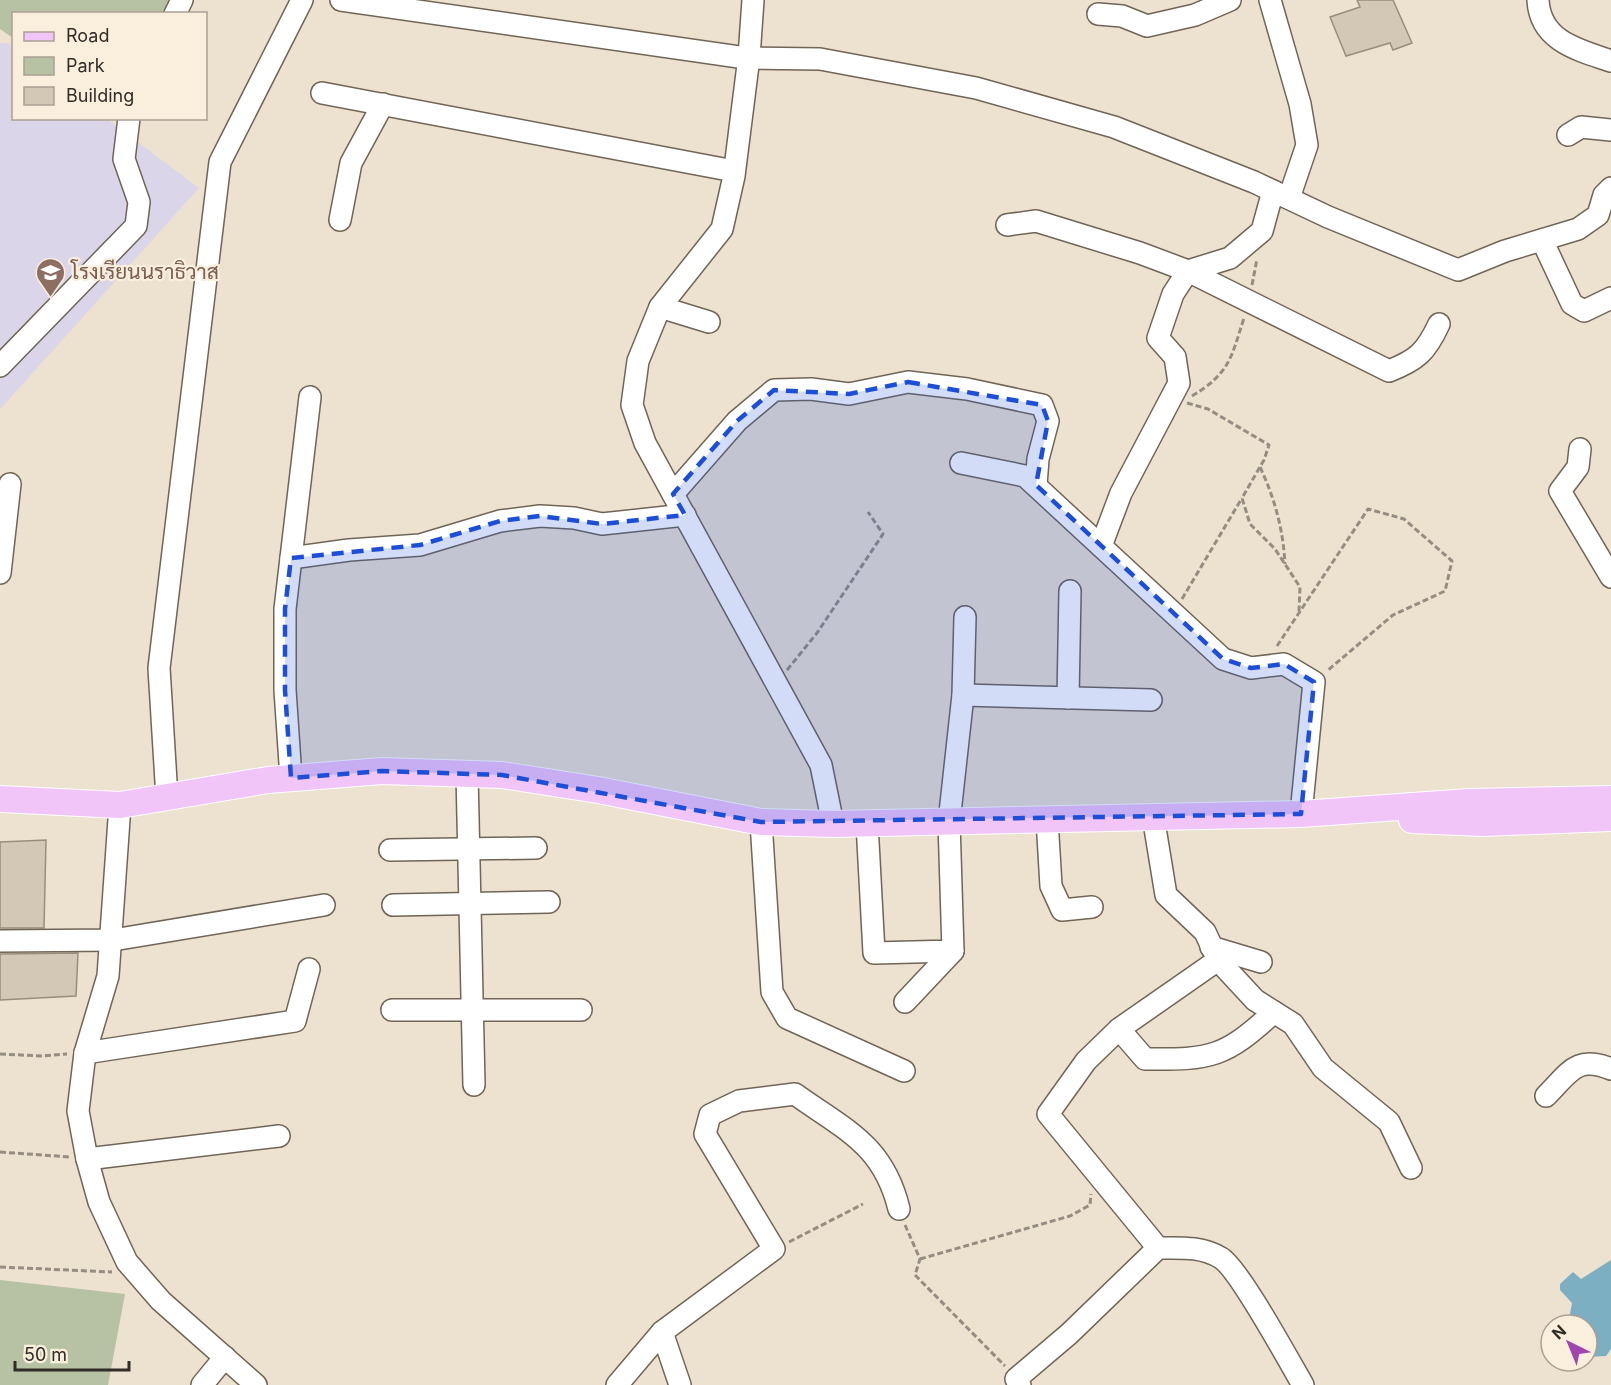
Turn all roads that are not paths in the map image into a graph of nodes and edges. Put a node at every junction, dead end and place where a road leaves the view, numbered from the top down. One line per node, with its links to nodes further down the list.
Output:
1 (302, 0): 45 (street)
2 (340, 0): 8 (street)
3 (753, 0): 8 (street)
4 (1230, 0): 7 (street)
5 (1270, 0): 17 (street)
6 (1538, 0): 9 (street)
7 (1098, 14)
8 (749, 57): 15 (street); 17 (street)
9 (1611, 61)
10 (322, 93): 11 (street)
11 (383, 104): 15 (street); 18 (street)
12 (129, 120): 26 (street)
13 (1611, 130): 14 (street)
14 (1568, 135)
15 (734, 171): 23 (street)
16 (1611, 188): 20 (street)
17 (1281, 194): 20 (street); 21 (street)
18 (340, 220)
19 (1007, 225): 21 (street)
20 (1542, 240): 22 (street)
21 (1188, 271): 25 (street); 34 (street)
22 (1611, 298)
23 (660, 307): 24 (street); 32 (street)
24 (708, 322)
25 (1439, 324)
26 (0, 366)
27 (310, 397): 35 (street)
28 (1580, 449): 37 (street)
29 (961, 463): 31 (street)
30 (10, 484): 36 (street)
31 (1036, 485): 32 (street); 34 (street)
32 (673, 494): 33 (street)
33 (685, 515): 35 (street); 57 (street)
34 (1101, 546): 50 (street)
35 (291, 558): 44 (street)
36 (0, 573)
37 (1611, 577)
38 (1070, 591): 41 (street)
39 (965, 617): 40 (street)
40 (963, 695): 41 (street); 56 (street)
41 (1068, 698): 42 (street)
42 (1151, 700)
43 (467, 774): 44 (main road); 55 (main road); 61 (street)
44 (291, 778): 45 (main road)
45 (167, 798): 48 (main road)
46 (1611, 799): 49 (main road)
47 (0, 800): 48 (main road)
48 (120, 805): 68 (street)
49 (1532, 810): 50 (main road); 54 (main road)
50 (1301, 814): 51 (main road)
51 (1153, 816): 53 (main road); 71 (street)
52 (1611, 818): 54 (main road)
53 (1047, 819): 56 (main road); 67 (street)
54 (1581, 820): 59 (main road)
55 (761, 822): 57 (main road); 82 (street)
56 (949, 822): 58 (main road); 70 (street)
57 (833, 824): 58 (main road)
58 (867, 824): 70 (street)
59 (1611, 830)
60 (536, 848): 61 (street)
61 (469, 849): 62 (street); 64 (street)
62 (390, 850)
63 (549, 902): 64 (street)
64 (470, 904): 66 (street); 76 (street)
65 (324, 905): 68 (street)
66 (393, 905)
67 (1092, 908)
68 (112, 940): 69 (street); 80 (street)
69 (0, 941)
70 (953, 951): 74 (street)
71 (1214, 953): 72 (street); 78 (street); 79 (street)
72 (1261, 962)
73 (309, 969): 80 (street)
74 (905, 1002)
75 (392, 1010): 76 (street)
76 (473, 1010): 77 (street); 83 (street)
77 (581, 1010)
78 (1274, 1012): 79 (street); 87 (street)
79 (1119, 1029): 89 (street)
80 (85, 1053): 86 (street)
81 (1611, 1069): 84 (street)
82 (904, 1071)
83 (474, 1085)
84 (1546, 1096)
85 (279, 1136): 86 (street)
86 (87, 1159): 91 (street)
87 (1411, 1168)
88 (899, 1209): 90 (street)
89 (1158, 1248): 92 (street); 97 (street)
90 (662, 1332): 95 (street); 96 (street)
91 (225, 1357): 93 (street); 94 (street)
92 (1018, 1382)
93 (202, 1385)
94 (256, 1385)
95 (617, 1385)
96 (680, 1385)
97 (1303, 1385)

